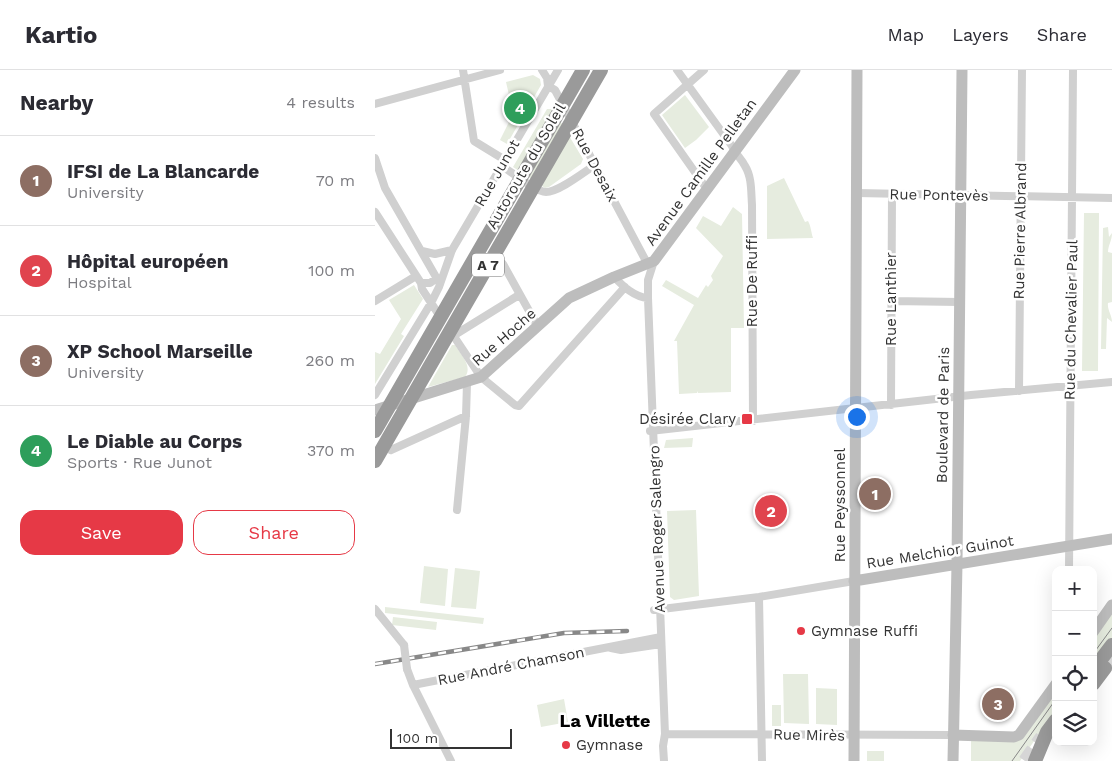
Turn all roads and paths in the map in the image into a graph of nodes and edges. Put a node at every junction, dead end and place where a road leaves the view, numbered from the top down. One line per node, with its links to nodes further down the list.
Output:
1 (463, 70): 14 (street)
2 (500, 70): 14 (street)
3 (542, 70): 16 (street, Rue Desaix)
4 (558, 70): 16 (street, Rue Junot)
5 (583, 70): 60 (highway, Autoroute du Soleil / A 7, bridge)
6 (601, 70): 63 (highway, Autoroute du Soleil / A 7, bridge)
7 (677, 70): 15 (street, Rue De Ruffi)
8 (704, 70): 15 (street)
9 (795, 70): 18 (street, Avenue Camille Pelletan)
10 (857, 70): 24 (street, Rue Peyssonnel)
11 (963, 70): 26 (street, Boulevard de Paris)
12 (1022, 70): 27 (street, Rue Pierre Albrand)
13 (1073, 70): 28 (street, Rue du Chevalier Paul)
14 (465, 79): 17 (street); 20 (street)
15 (688, 85): 18 (street, Rue De Ruffi); 23 (street)
16 (548, 86): 20 (street, Rue Junot); 21 (street, Rue Desaix)
17 (375, 104)
18 (733, 148): 23 (street, Avenue Camille Pelletan); 59 (street, Rue De Ruffi)
19 (375, 158): 22 (street)
20 (504, 163): 21 (street); 31 (street, Rue Junot)
21 (595, 165): 33 (street, Rue Desaix)
22 (378, 182): 32 (street)
23 (708, 188): 33 (street, Avenue Camille Pelletan)
24 (857, 193): 25 (street, Rue Pontevès); 56 (street, Rue Peyssonnel)
25 (892, 194): 26 (street, Rue Pontevès); 43 (street, Rue Lanthier)
26 (961, 196): 27 (street, Rue Pontevès); 44 (street, Boulevard de Paris)
27 (1020, 197): 28 (street, Rue Pontevès); 52 (street, Rue Pierre Albrand)
28 (1073, 198): 29 (street, Rue Pontevès); 51 (street, Rue du Chevalier Paul)
29 (1112, 198)
30 (375, 212): 35 (street)
31 (452, 250): 32 (street); 37 (street, Rue Junot)
32 (422, 251): 37 (street)
33 (651, 262): 36 (street, Rue Hoche); 41 (street, Avenue Camille Pelletan)
34 (503, 264): 40 (street)
35 (416, 276): 38 (street); 42 (street)
36 (614, 277): 39 (street); 46 (street, Rue Hoche)
37 (439, 281): 38 (street); 45 (street, Rue Junot)
38 (421, 283): 45 (street)
39 (625, 287): 41 (street); 48 (street)
40 (519, 295): 46 (street); 47 (street)
41 (648, 298): 61 (street, Avenue Roger Salengro)
42 (375, 301)
43 (891, 301): 44 (street); 55 (street, Rue Lanthier)
44 (960, 302): 54 (street, Boulevard de Paris)
45 (431, 303): 47 (street); 53 (street, Rue Junot)
46 (538, 327): 48 (street, Rue Hoche)
47 (453, 336): 48 (street)
48 (481, 377): 50 (street, Rue Hoche)
49 (1112, 382): 51 (street)
50 (467, 383): 57 (street, Rue Hoche); 58 (street)
51 (1071, 386): 52 (street); 66 (street, Rue du Chevalier Paul)
52 (1019, 391): 54 (street)
53 (375, 395)
54 (958, 397): 55 (street); 67 (street, Boulevard de Paris)
55 (891, 405): 56 (street)
56 (855, 409): 59 (street); 69 (street, Rue Peyssonnel)
57 (375, 410)
58 (466, 416): 62 (street); 64 (street)
59 (753, 421): 61 (street)
60 (375, 431)
61 (651, 431): 73 (street, Avenue Roger Salengro)
62 (391, 450)
63 (375, 461)
64 (457, 510)
65 (1112, 539): 66 (street, Rue Melchior Guinot)
66 (1069, 546): 67 (street, Rue Melchior Guinot); 68 (street, Rue du Chevalier Paul)
67 (957, 564): 69 (street, Rue Melchior Guinot); 83 (street, Boulevard de Paris)
68 (1069, 566)
69 (854, 580): 70 (street, Rue Melchior Guinot); 84 (street, Rue Peyssonnel)
70 (759, 597): 73 (street, Rue Melchior Guinot); 82 (street)
71 (1112, 606): 74 (street)
72 (375, 609): 78 (street, bridge)
73 (657, 610): 75 (street, Avenue Roger Salengro)
74 (1097, 627)
75 (661, 641): 78 (street, Rue André Chamson); 81 (street, Avenue Roger Salengro)
76 (1112, 645): 77 (highway)
77 (1099, 669)
78 (413, 685): 86 (street)
79 (1052, 689): 83 (street)
80 (1052, 725): 91 (highway)
81 (665, 734): 82 (street, Rue Mirès); 87 (street, Avenue Roger Salengro)
82 (761, 735): 84 (street, Rue Mirès); 88 (street)
83 (953, 735): 84 (street, Rue Mirès); 90 (street, Boulevard de Paris)
84 (854, 736): 89 (street, Rue Peyssonnel)
85 (1052, 745): 92 (highway)
86 (451, 761)
87 (664, 761)
88 (762, 761)
89 (854, 761)
90 (953, 761)
91 (1035, 761)
92 (1042, 761)

